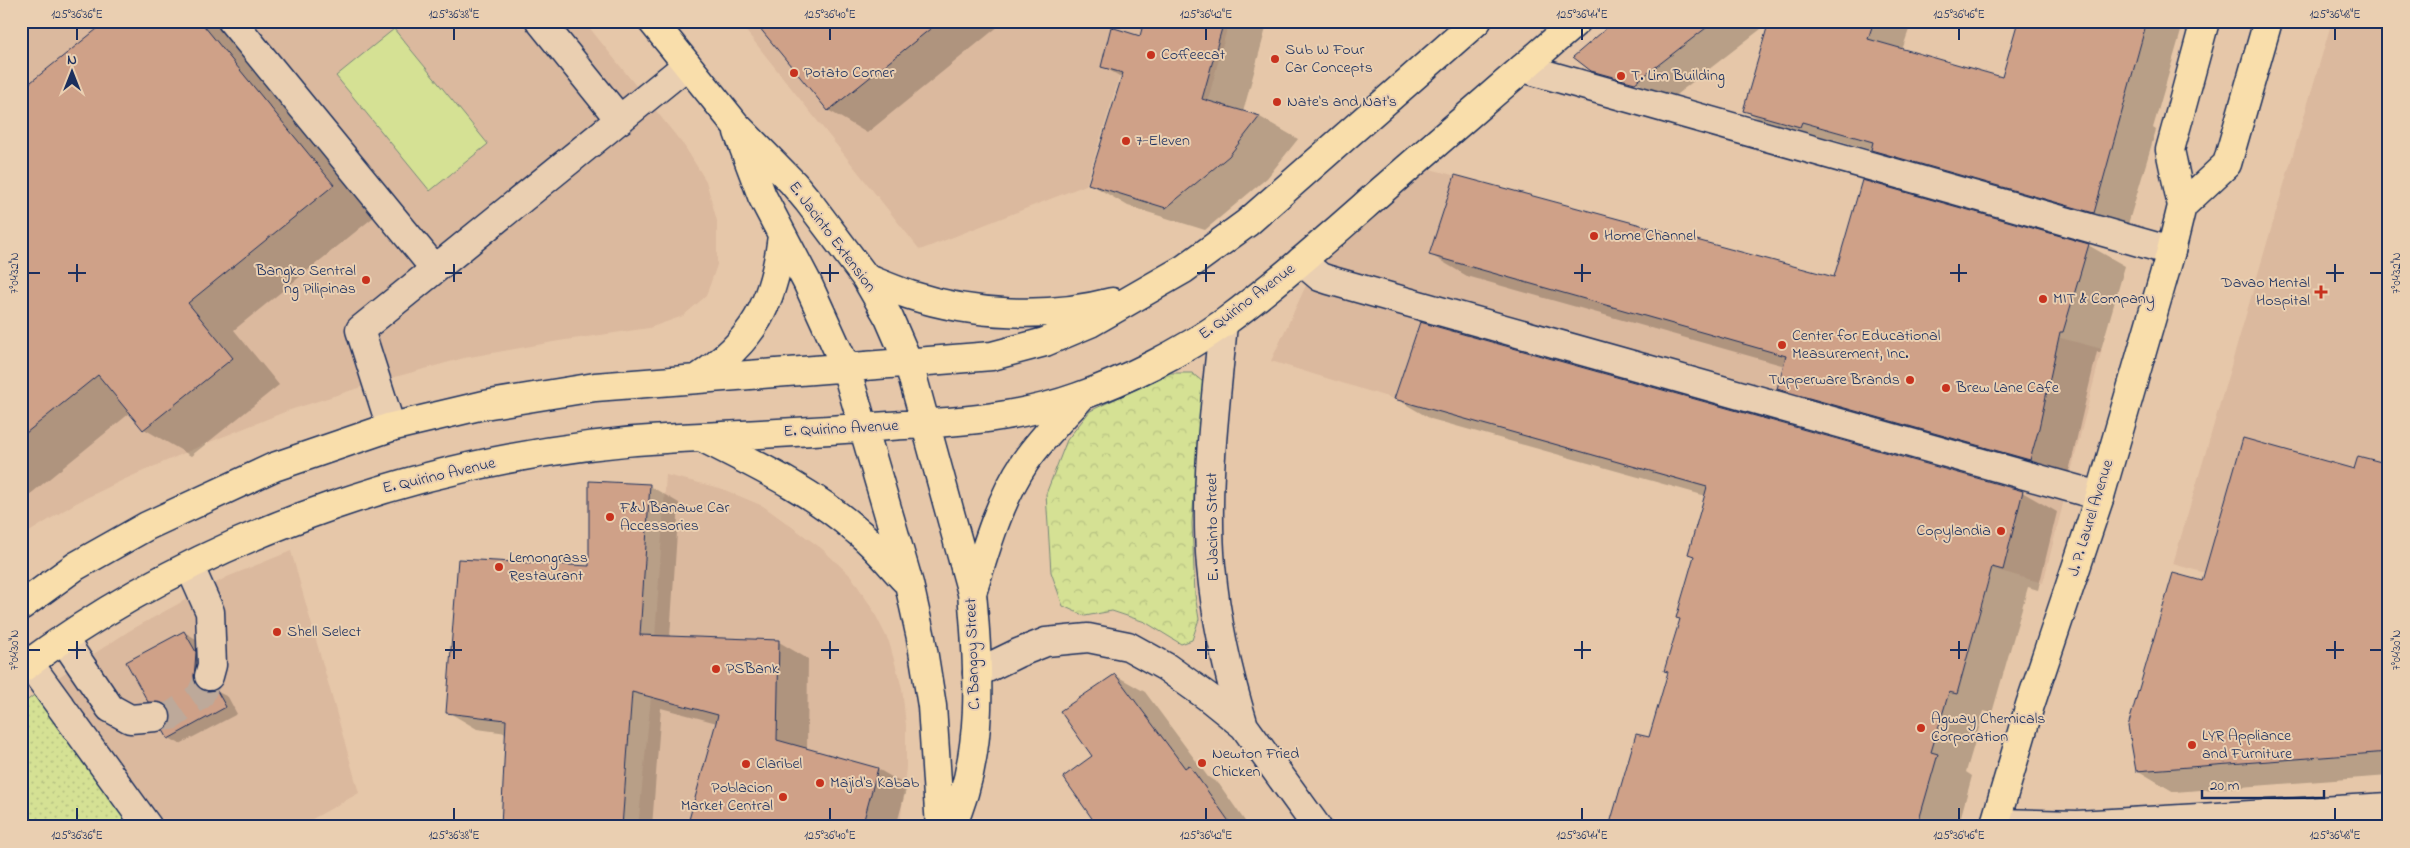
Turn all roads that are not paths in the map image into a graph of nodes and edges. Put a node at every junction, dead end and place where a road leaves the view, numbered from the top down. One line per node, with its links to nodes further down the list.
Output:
1 (232, 21): 16 (street)
2 (540, 21): 10 (street)
3 (652, 21): 8 (main road, E. Jacinto Extension)
4 (1477, 21): 18 (main road)
5 (1577, 21): 9 (main road, E. Quirino Avenue)
6 (2204, 21): 12 (main road, J. P. Laurel Avenue)
7 (2268, 21): 12 (main road)
8 (688, 65): 10 (street); 11 (main road, E. Jacinto Extension)
9 (1523, 68): 14 (street); 15 (main road, E. Quirino Avenue)
10 (620, 120): 16 (street)
11 (735, 124): 13 (main road, E. Jacinto Extension); 17 (main road, E. Jacinto Extension)
12 (2182, 206): 14 (main road, J. P. Laurel Avenue)
13 (782, 236): 21 (main road, E. Jacinto Extension); 22 (main road)
14 (2171, 251): 28 (main road, J. P. Laurel Avenue)
15 (1301, 261): 19 (main road, E. Quirino Avenue); 28 (street)
16 (435, 269): 25 (street)
17 (866, 278): 18 (main road); 20 (main road, E. Jacinto Extension)
18 (1145, 293): 20 (main road)
19 (1222, 324): 23 (main road, E. Quirino Avenue); 38 (street, E. Jacinto Street)
20 (909, 364): 21 (main road); 24 (main road, E. Jacinto Extension)
21 (846, 368): 22 (main road); 26 (main road, E. Jacinto Extension)
22 (697, 379): 25 (main road)
23 (1082, 396): 24 (main road, E. Quirino Avenue); 31 (main road)
24 (926, 424): 26 (main road, E. Quirino Avenue); 31 (main road, C. Bangoy Street)
25 (391, 427): 32 (main road)
26 (864, 428): 27 (main road, E. Quirino Avenue); 30 (main road)
27 (702, 438): 29 (main road, E. Quirino Avenue); 30 (main road)
28 (2100, 496): 40 (main road, J. P. Laurel Avenue)
29 (190, 567): 33 (main road, E. Quirino Avenue); 36 (street)
30 (909, 584): 42 (main road)
31 (972, 593): 35 (main road, C. Bangoy Street)
32 (21, 606)
33 (64, 640): 34 (main road, E. Quirino Avenue); 37 (street)
34 (25, 666): 41 (street)
35 (977, 673): 38 (street, E. Jacinto Street); 43 (main road, C. Bangoy Street)
36 (209, 676)
37 (156, 717)
38 (1244, 726): 44 (street, E. Jacinto Street)
39 (2389, 807): 40 (street)
40 (1994, 825)
41 (148, 827)
42 (940, 827)
43 (951, 827)
44 (1317, 827)

